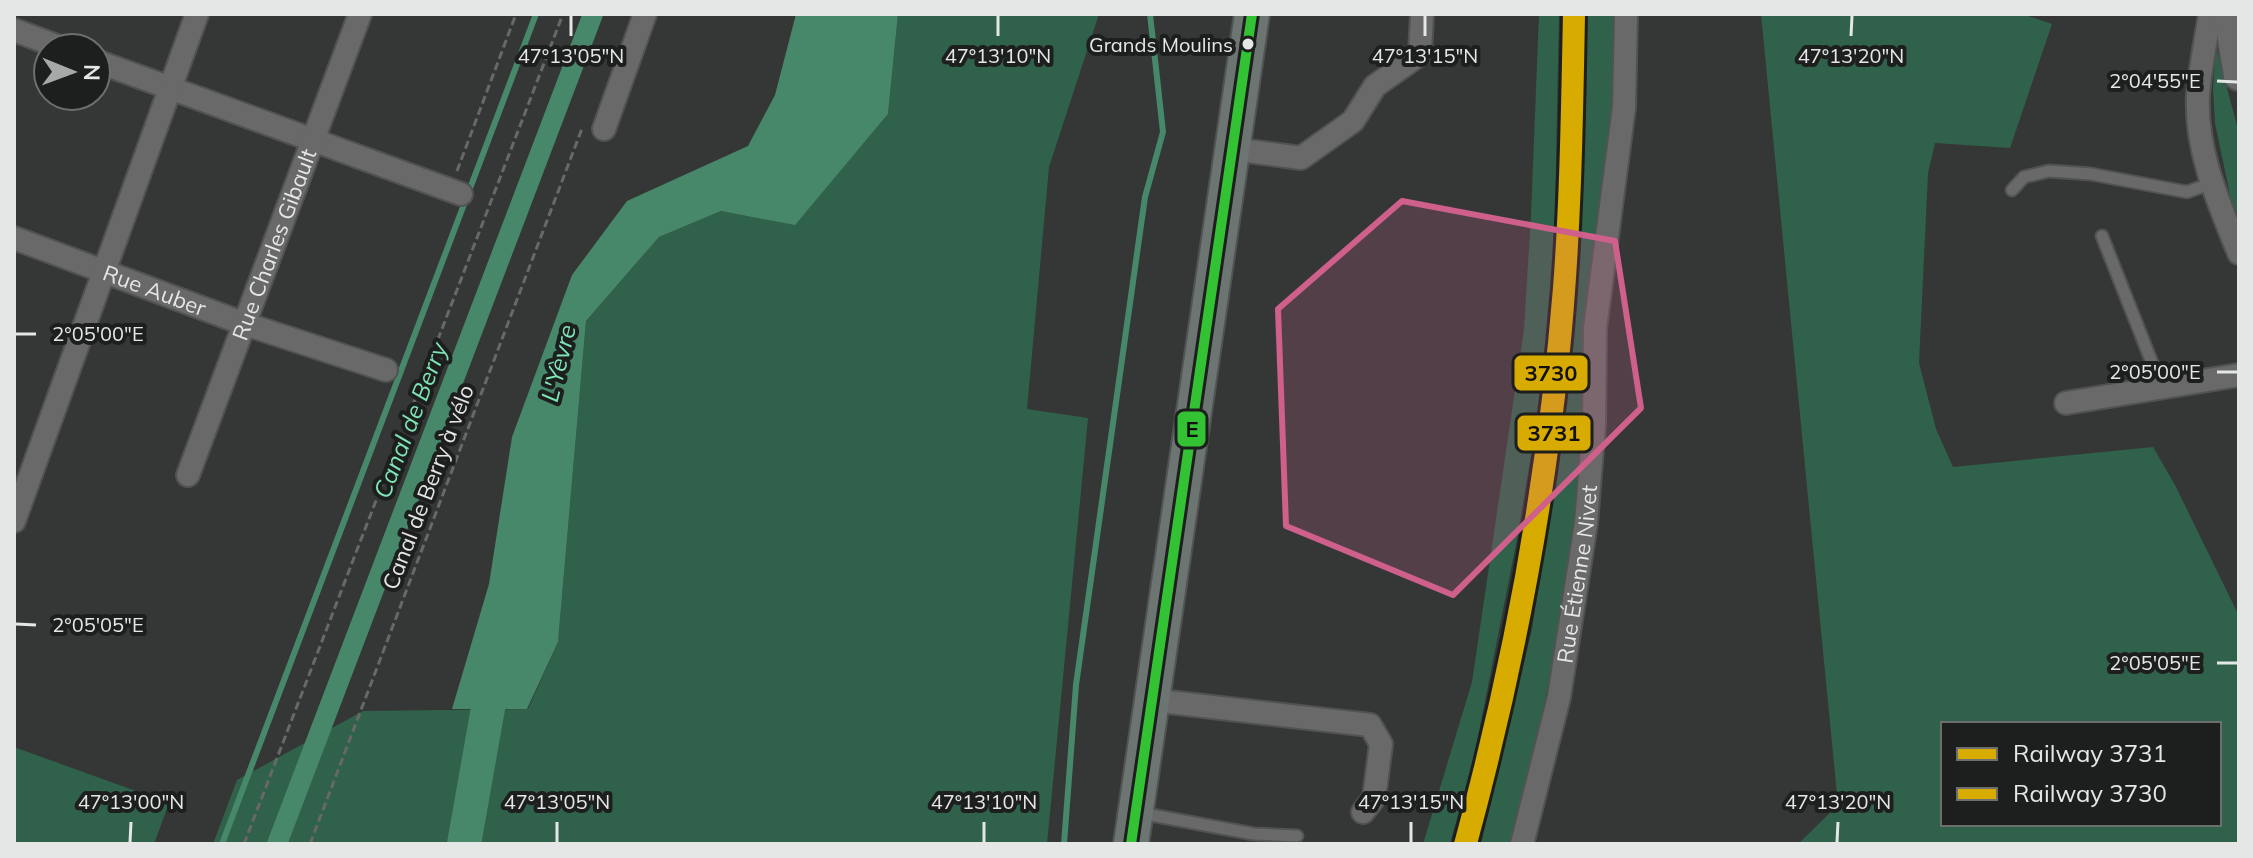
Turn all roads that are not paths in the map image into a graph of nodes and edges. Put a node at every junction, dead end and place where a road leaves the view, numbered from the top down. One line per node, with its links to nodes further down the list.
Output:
1 (197, 14): 11 (street)
2 (360, 14): 13 (street, Rue Charles Gibault)
3 (645, 14): 12 (street)
4 (1252, 14): 14 (main road)
5 (1422, 14): 14 (street)
6 (1626, 14): 33 (street, Rue Étienne Nivet)
7 (2212, 14): 15 (street)
8 (2229, 14): 10 (street)
9 (112, 67): 11 (street)
10 (2239, 75)
11 (169, 88): 13 (street); 21 (street)
12 (604, 129)
13 (313, 140): 17 (street); 22 (street, Rue Charles Gibault)
14 (1232, 149): 29 (main road)
15 (2212, 183): 16 (lane); 20 (street)
16 (2012, 190)
17 (455, 192)
18 (2102, 236): 25 (lane)
19 (14, 238): 21 (street, Rue Auber)
20 (2239, 253)
21 (105, 271): 22 (street, Rue Auber); 28 (street)
22 (245, 324): 23 (street, Rue Auber); 27 (street, Rue Charles Gibault)
23 (386, 370)
24 (2239, 375): 25 (street)
25 (2162, 388): 26 (street)
26 (2066, 403)
27 (188, 475)
28 (14, 521)
29 (1151, 700): 30 (street); 31 (main road)
30 (1363, 812)
31 (1133, 828): 32 (lane)
32 (1297, 836)
33 (1522, 844)

